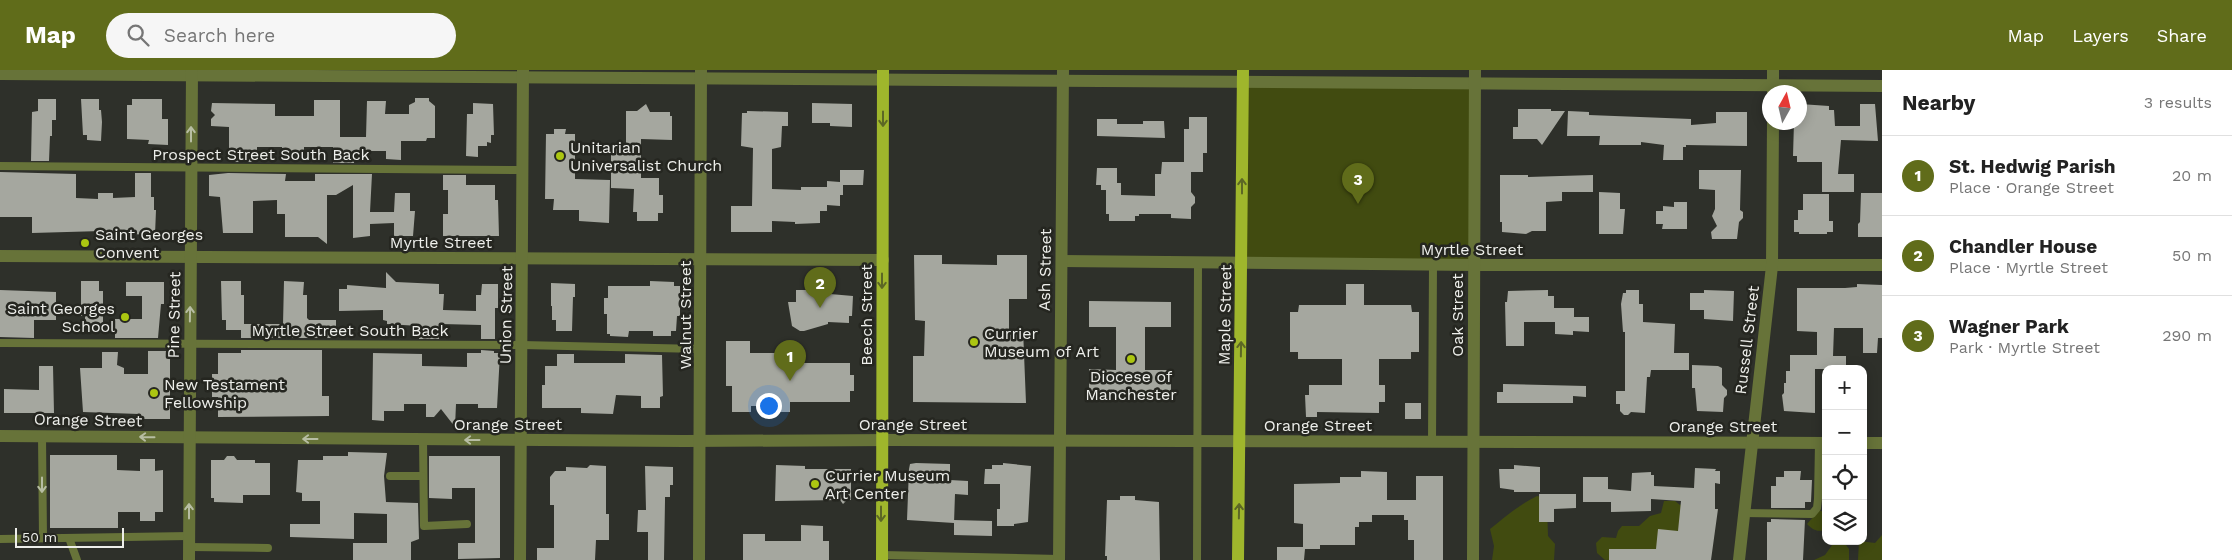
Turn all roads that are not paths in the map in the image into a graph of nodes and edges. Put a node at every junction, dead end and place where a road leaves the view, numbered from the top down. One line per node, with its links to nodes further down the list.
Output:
1 (1773, 70): 11 (street)
2 (192, 73): 3 (street); 4 (street); 17 (street, Pine Street, one-way to 2)
3 (0, 74)
4 (523, 74): 5 (street); 18 (street, Union Street)
5 (701, 74): 6 (street); 22 (street, Walnut Street)
6 (779, 75): 7 (street)
7 (883, 76): 8 (street); 23 (main road, Beech Street, one-way to 23)
8 (1063, 76): 9 (street); 24 (street, Ash Street)
9 (1243, 76): 10 (street); 26 (main road, Maple Street, one-way to 9)
10 (1475, 77): 14 (street); 28 (street, Oak Street)
11 (1773, 85)
12 (1882, 86): 13 (street)
13 (1807, 88)
14 (1762, 89)
15 (1773, 130): 29 (street, Russell Street)
16 (0, 166): 17 (lane, Prospect Street South Back)
17 (191, 167): 18 (lane, Prospect Street South Back); 20 (street, Pine Street)
18 (523, 170): 21 (street, Union Street)
19 (0, 256): 20 (street, Myrtle Street)
20 (191, 257): 21 (street, Myrtle Street); 32 (street, Pine Street, one-way to 20)
21 (522, 258): 22 (street, Myrtle Street); 33 (street, Union Street)
22 (701, 258): 23 (street, Myrtle Street); 34 (street, Walnut Street)
23 (882, 260): 40 (main road, Beech Street, one-way to 40)
24 (1062, 261): 25 (street, Myrtle Street); 41 (street, Ash Street)
25 (1198, 262): 26 (street, Myrtle Street); 43 (lane)
26 (1242, 262): 27 (street, Myrtle Street); 44 (main road, Maple Street, one-way to 26)
27 (1433, 265): 28 (street, Myrtle Street); 45 (lane)
28 (1474, 265): 29 (street, Myrtle Street); 46 (street, Oak Street)
29 (1772, 266): 30 (street, Myrtle Street); 47 (street, Russell Street)
30 (1882, 266)
31 (0, 342): 32 (lane, Myrtle Street South Back)
32 (190, 343): 33 (lane, Myrtle Street South Back); 37 (street, Pine Street)
33 (522, 345): 34 (lane, Myrtle Street South Back); 39 (street, Union Street)
34 (700, 349): 42 (street, Walnut Street)
35 (0, 436): 36 (street, Orange Street)
36 (42, 436): 37 (street, Orange Street, one-way to 36); 56 (lane, one-way to 56)
37 (189, 438): 38 (street, Orange Street, one-way to 37); 59 (street, Pine Street, one-way to 37)
38 (423, 440): 39 (street, Orange Street, one-way to 38); 53 (lane)
39 (521, 440): 42 (street, Orange Street); 65 (street, Union Street)
40 (882, 440): 41 (street, Orange Street); 42 (street, Orange Street); 61 (main road, Beech Street, one-way to 61)
41 (1059, 440): 43 (street, Orange Street); 62 (street, Ash Street)
42 (700, 441): 66 (street, Walnut Street)
43 (1198, 441): 44 (street, Orange Street); 67 (lane)
44 (1240, 441): 45 (street, Orange Street); 68 (main road, Maple Street, one-way to 44)
45 (1432, 442): 46 (street, Orange Street)
46 (1472, 442): 47 (street, Orange Street); 69 (street, Oak Street)
47 (1751, 443): 48 (street, Orange Street); 54 (street, Russell Street)
48 (1822, 443)
49 (1867, 443): 50 (street)
50 (1882, 444)
51 (1822, 454): 54 (lane)
52 (390, 476): 53 (lane)
53 (422, 476): 55 (lane)
54 (1743, 513): 70 (street, Russell Street)
55 (467, 524)
56 (43, 538): 57 (lane); 58 (lane)
57 (69, 538): 59 (lane); 63 (lane)
58 (0, 539)
59 (189, 541): 60 (lane); 64 (street, Pine Street)
60 (268, 548)
61 (882, 557): 62 (lane)
62 (1059, 559)
63 (77, 560)
64 (189, 560)
65 (520, 560)
66 (699, 560)
67 (1197, 560)
68 (1238, 560)
69 (1473, 560)
70 (1739, 560)

